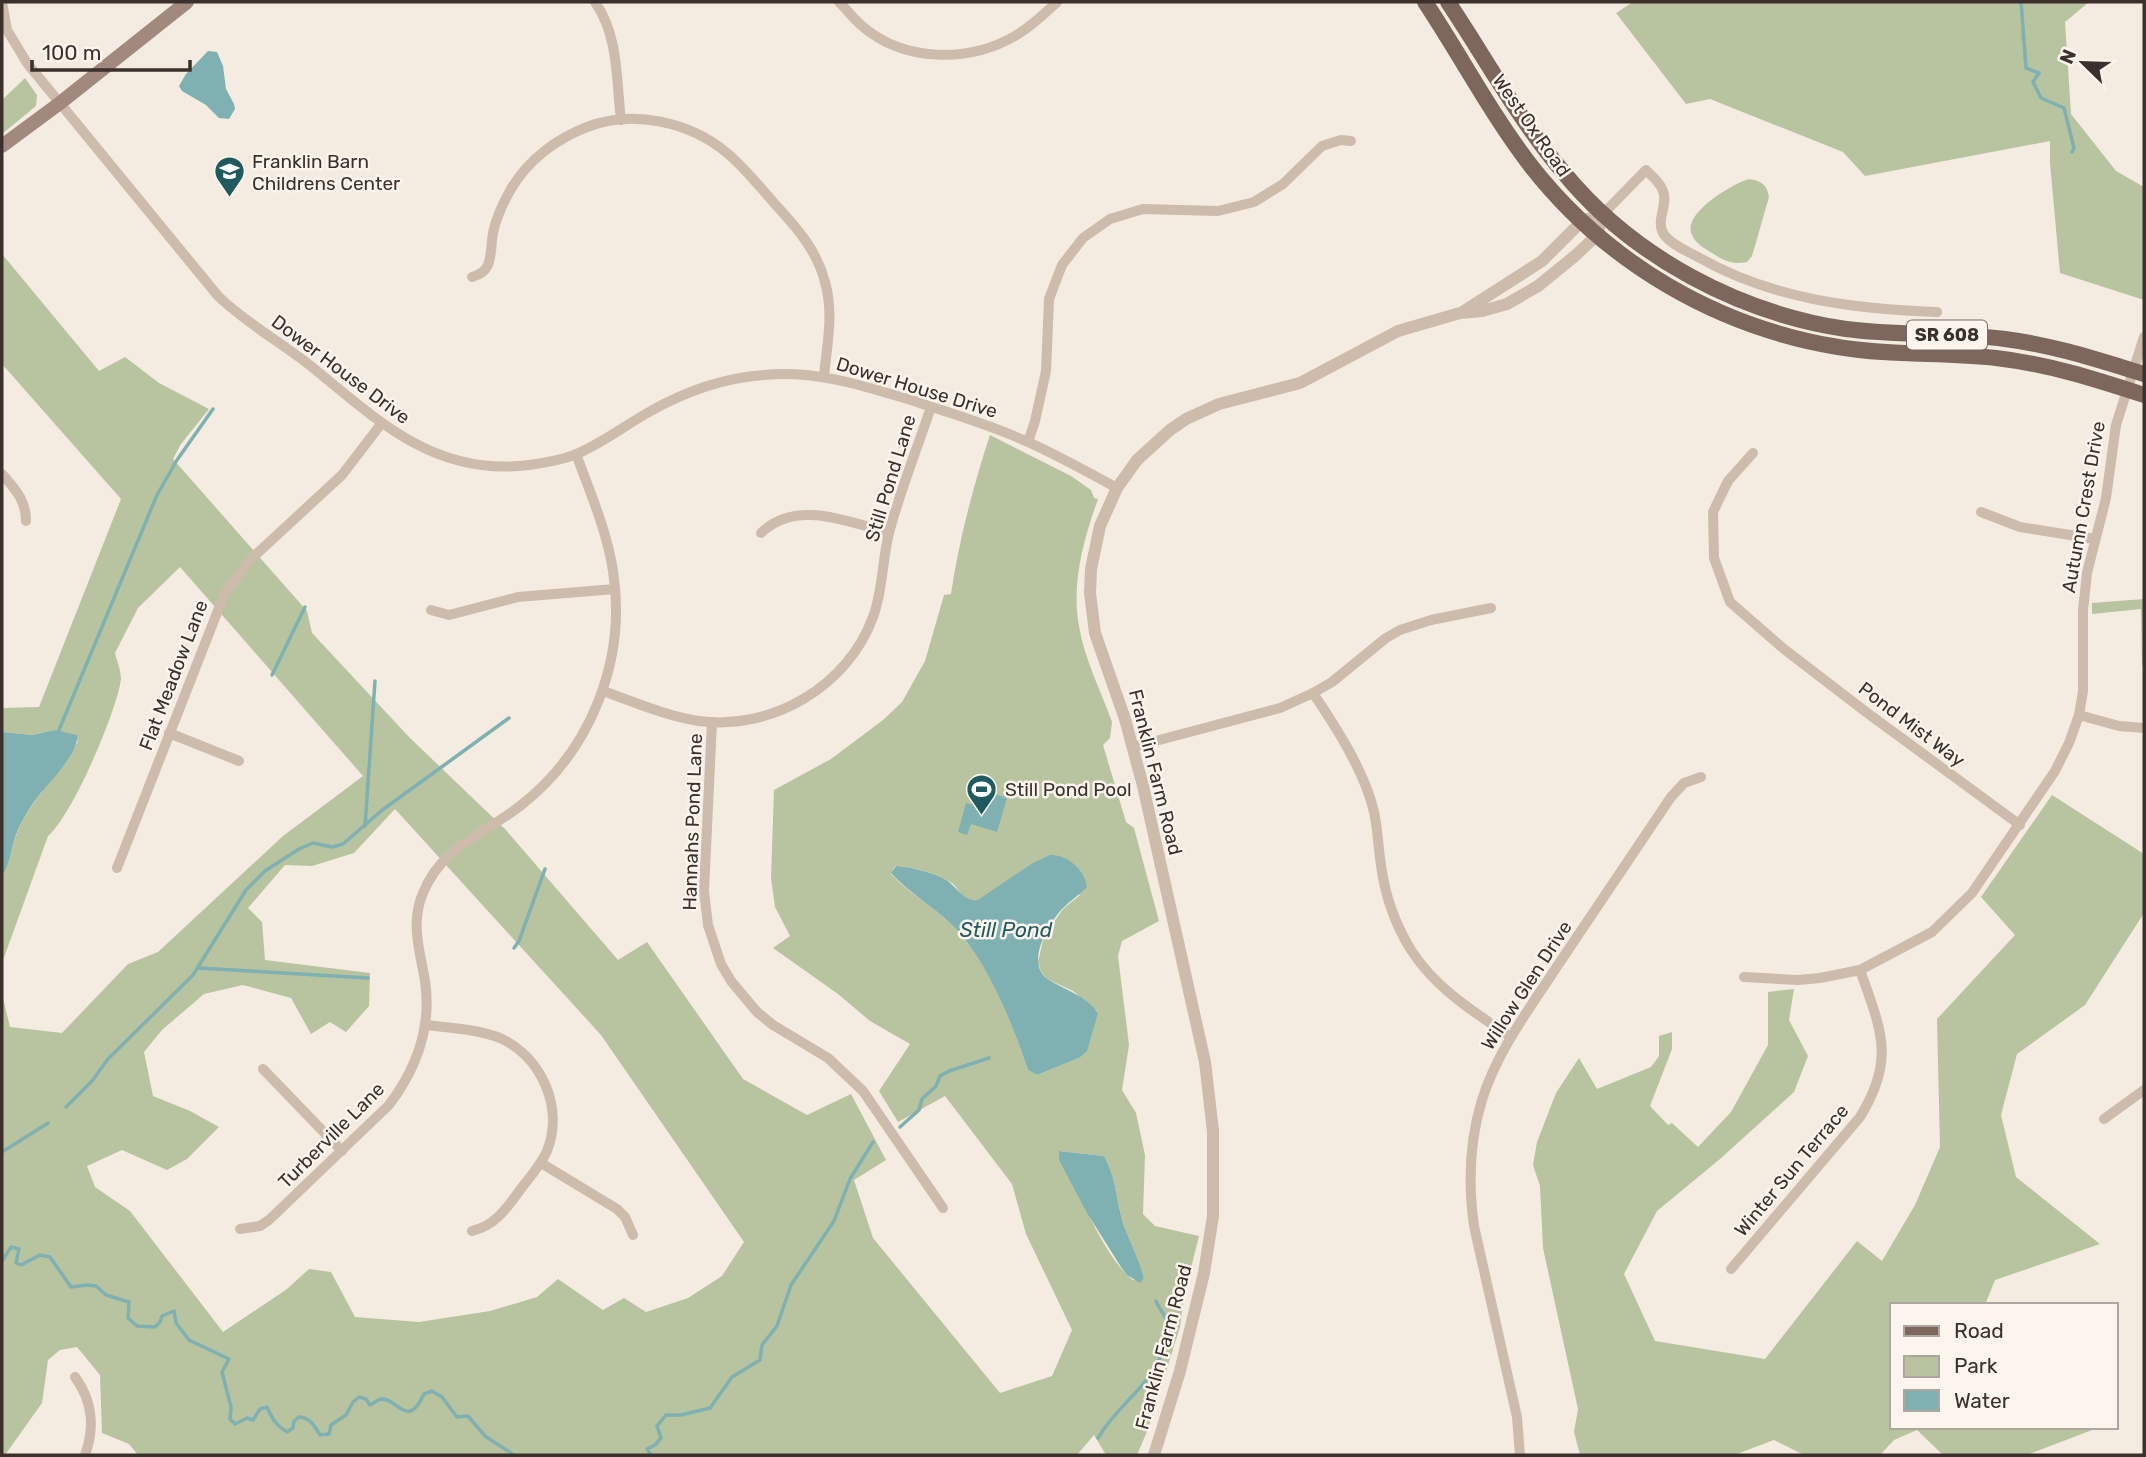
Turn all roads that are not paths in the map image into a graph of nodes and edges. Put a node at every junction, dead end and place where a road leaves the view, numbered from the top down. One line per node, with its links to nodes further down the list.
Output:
1 (2, 2): 8 (street, Dower House Drive)
2 (187, 2): 8 (main road)
3 (595, 2): 9 (street)
4 (839, 2): 5 (street)
5 (1057, 2)
6 (1425, 2): 13 (main road, West Ox Road / SR 608)
7 (1453, 4): 12 (main road, West Ox Road / SR 608)
8 (60, 103): 11 (main road); 24 (street, Dower House Drive)
9 (621, 120): 15 (street); 20 (street)
10 (1351, 141): 25 (street)
11 (2, 146)
12 (1603, 214): 13 (street, Franklin Farm Road); 14 (street); 16 (street); 19 (main road, West Ox Road / SR 608)
13 (1582, 221): 14 (main road, West Ox Road / SR 608); 17 (street, Franklin Farm Road)
14 (1597, 235): 17 (street, Franklin Farm Road); 21 (main road, West Ox Road / SR 608)
15 (472, 278)
16 (1937, 312)
17 (1460, 313): 29 (street, Franklin Farm Road)
18 (2144, 337): 19 (street, Autumn Crest Drive)
19 (2139, 372): 21 (street, Autumn Crest Drive)
20 (824, 376): 23 (street, Dower House Drive); 27 (street, Dower House Drive)
21 (2126, 389): 22 (main road, West Ox Road / SR 608); 34 (street, Autumn Crest Drive)
22 (2144, 395)
23 (930, 407): 25 (street, Dower House Drive); 32 (street, Still Pond Lane)
24 (382, 424): 27 (street, Dower House Drive); 43 (street, Flat Meadow Lane)
25 (1028, 442): 29 (street, Dower House Drive)
26 (1753, 453): 47 (street, Pond Mist Way)
27 (576, 454): 35 (street, Turberville Lane)
28 (2, 474): 31 (street)
29 (1118, 488): 44 (street, Franklin Farm Road)
30 (1981, 512): 34 (street)
31 (26, 521)
32 (889, 532): 33 (street); 41 (street, Still Pond Lane)
33 (761, 533)
34 (2095, 539): 40 (street, Autumn Crest Drive)
35 (615, 589): 37 (street); 38 (street, Turberville Lane)
36 (1490, 608): 39 (street)
37 (431, 611)
38 (603, 691): 41 (street, Still Pond Lane); 51 (street, Turberville Lane)
39 (1313, 693): 44 (street); 52 (street)
40 (2080, 715): 42 (street); 47 (street, Autumn Crest Drive)
41 (712, 722): 58 (street, Hannahs Pond Lane)
42 (2144, 728)
43 (169, 733): 45 (street); 48 (street, Flat Meadow Lane)
44 (1133, 747): 65 (street, Franklin Farm Road)
45 (239, 761)
46 (1701, 777): 52 (street, Willow Glen Drive)
47 (2020, 825): 49 (street, Autumn Crest Drive)
48 (117, 868)
49 (1860, 970): 50 (street, Autumn Crest Drive); 62 (street, Winter Sun Terrace)
50 (1744, 977)
51 (426, 1025): 56 (street, Turberville Lane); 57 (street)
52 (1511, 1037): 66 (street, Willow Glen Drive)
53 (262, 1069): 56 (street)
54 (2144, 1090): 55 (street)
55 (2104, 1119)
56 (342, 1150): 59 (street, Turberville Lane)
57 (541, 1163): 60 (street); 61 (street)
58 (943, 1208)
59 (240, 1229)
60 (472, 1231)
61 (634, 1235)
62 (1731, 1269)
63 (75, 1377): 64 (street)
64 (85, 1455)
65 (1154, 1455)
66 (1520, 1455)

